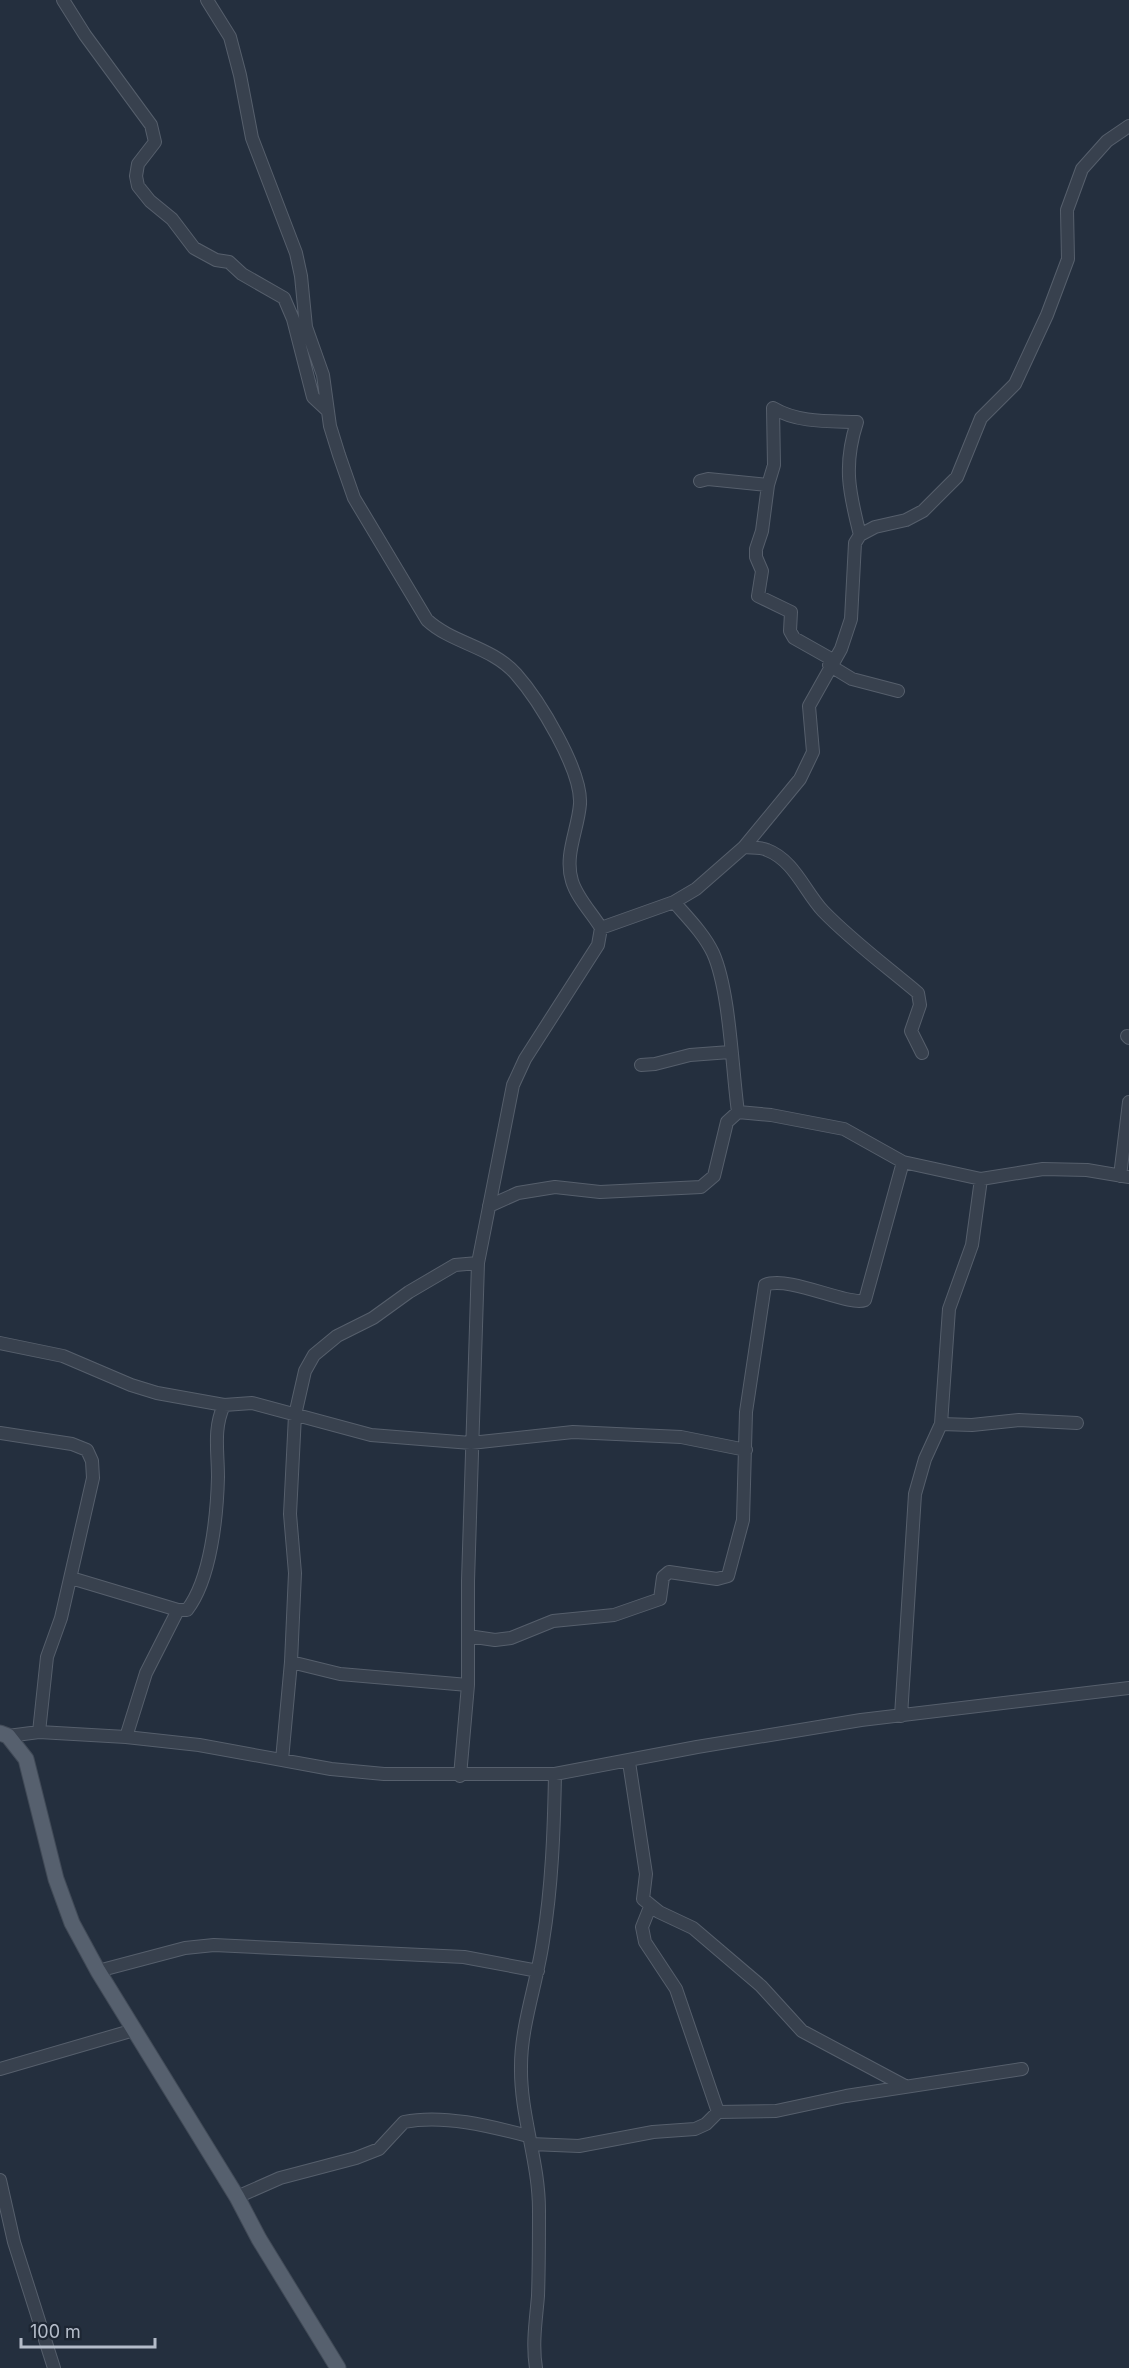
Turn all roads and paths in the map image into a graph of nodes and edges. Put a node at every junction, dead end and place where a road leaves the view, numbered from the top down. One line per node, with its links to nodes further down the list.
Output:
1 (63, 0): 4 (street)
2 (207, 0): 4 (street)
3 (1129, 126): 7 (street)
4 (327, 410): 12 (street)
5 (700, 481): 6 (street)
6 (768, 485): 7 (street); 8 (street)
7 (860, 534): 8 (street)
8 (831, 662): 9 (street); 10 (street)
9 (898, 692)
10 (744, 847): 11 (street); 14 (street)
11 (674, 902): 12 (street); 13 (street)
12 (601, 928): 21 (street)
13 (730, 1052): 15 (street); 17 (street)
14 (922, 1053)
15 (641, 1065)
16 (1129, 1102): 19 (street)
17 (738, 1112): 18 (street); 21 (street)
18 (903, 1161): 20 (street); 30 (street)
19 (1125, 1177): 20 (street)
20 (981, 1179): 27 (street)
21 (489, 1206): 22 (street)
22 (478, 1263): 25 (street); 29 (street)
23 (0, 1343): 24 (street)
24 (224, 1405): 25 (street); 32 (street)
25 (295, 1415): 29 (street); 34 (street)
26 (1077, 1423): 27 (street)
27 (941, 1424): 37 (street)
28 (0, 1433): 31 (street)
29 (471, 1443): 30 (street); 33 (street)
30 (746, 1450): 33 (street)
31 (71, 1578): 32 (street); 38 (street)
32 (178, 1610): 40 (street)
33 (468, 1635): 35 (street)
34 (291, 1662): 35 (street); 41 (street)
35 (468, 1685): 44 (street)
36 (1129, 1688): 37 (street)
37 (901, 1716): 42 (street)
38 (39, 1732): 39 (street); 40 (street)
39 (4, 1735): 46 (main road)
40 (126, 1737): 41 (street)
41 (282, 1760): 44 (street)
42 (629, 1762): 43 (street); 45 (street)
43 (555, 1774): 44 (street); 47 (street)
44 (460, 1776)
45 (650, 1906): 51 (street); 52 (street)
46 (98, 1971): 47 (street); 48 (main road)
47 (538, 1971): 53 (street)
48 (134, 2030): 49 (street); 55 (main road)
49 (0, 2069)
50 (1022, 2069): 51 (street)
51 (905, 2086): 52 (street)
52 (718, 2112): 53 (street)
53 (530, 2140): 55 (street); 58 (street)
54 (0, 2180): 56 (street)
55 (237, 2197): 57 (main road)
56 (54, 2368)
57 (338, 2368)
58 (536, 2368)

